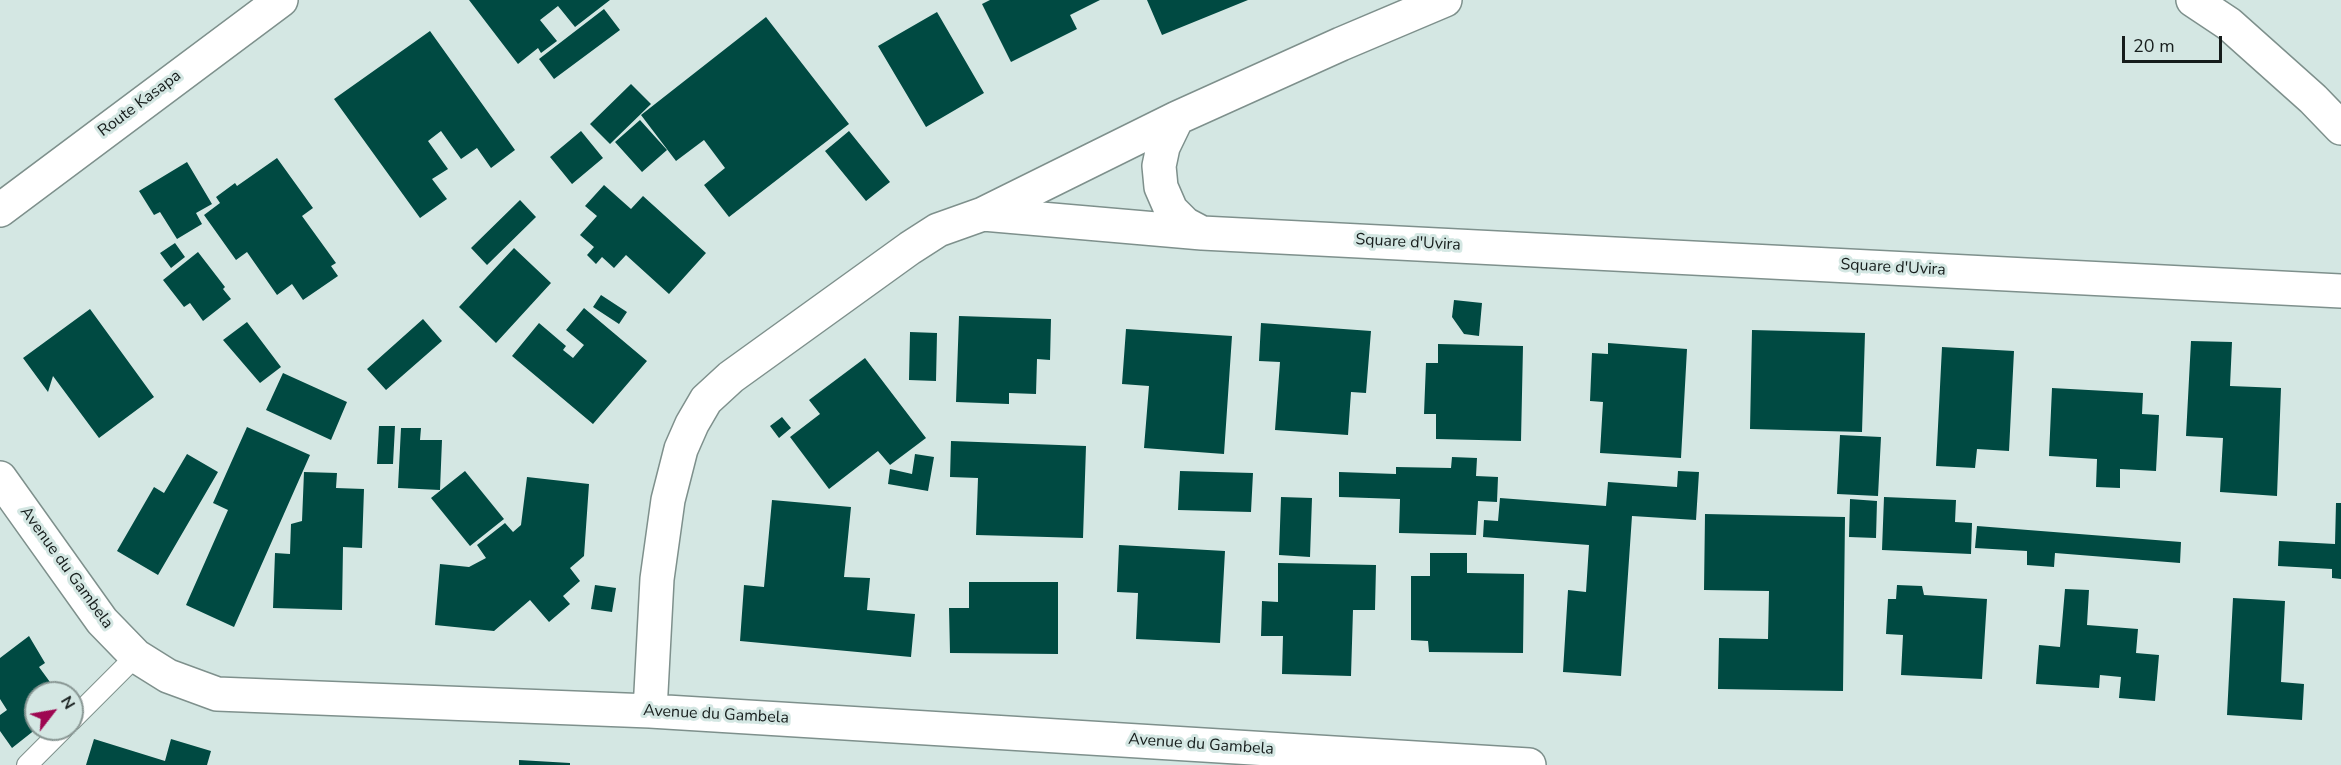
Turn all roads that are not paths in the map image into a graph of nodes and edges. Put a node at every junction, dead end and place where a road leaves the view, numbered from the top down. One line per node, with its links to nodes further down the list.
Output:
1 (281, 0): 6 (street, Route Kasapa)
2 (1445, 0): 4 (street)
3 (2193, 0): 5 (street)
4 (1178, 118): 7 (street); 8 (street)
5 (2341, 128)
6 (0, 210)
7 (983, 214): 8 (street, Square d'Uvira); 13 (street)
8 (1202, 233): 9 (street, Square d'Uvira)
9 (2341, 291)
10 (0, 478): 11 (street, Avenue du Gambela)
11 (136, 656): 12 (lane); 13 (street, Avenue du Gambela)
12 (84, 708)
13 (650, 711): 16 (street, Avenue du Gambela)
14 (51, 741): 15 (lane)
15 (27, 765)
16 (1529, 765)

